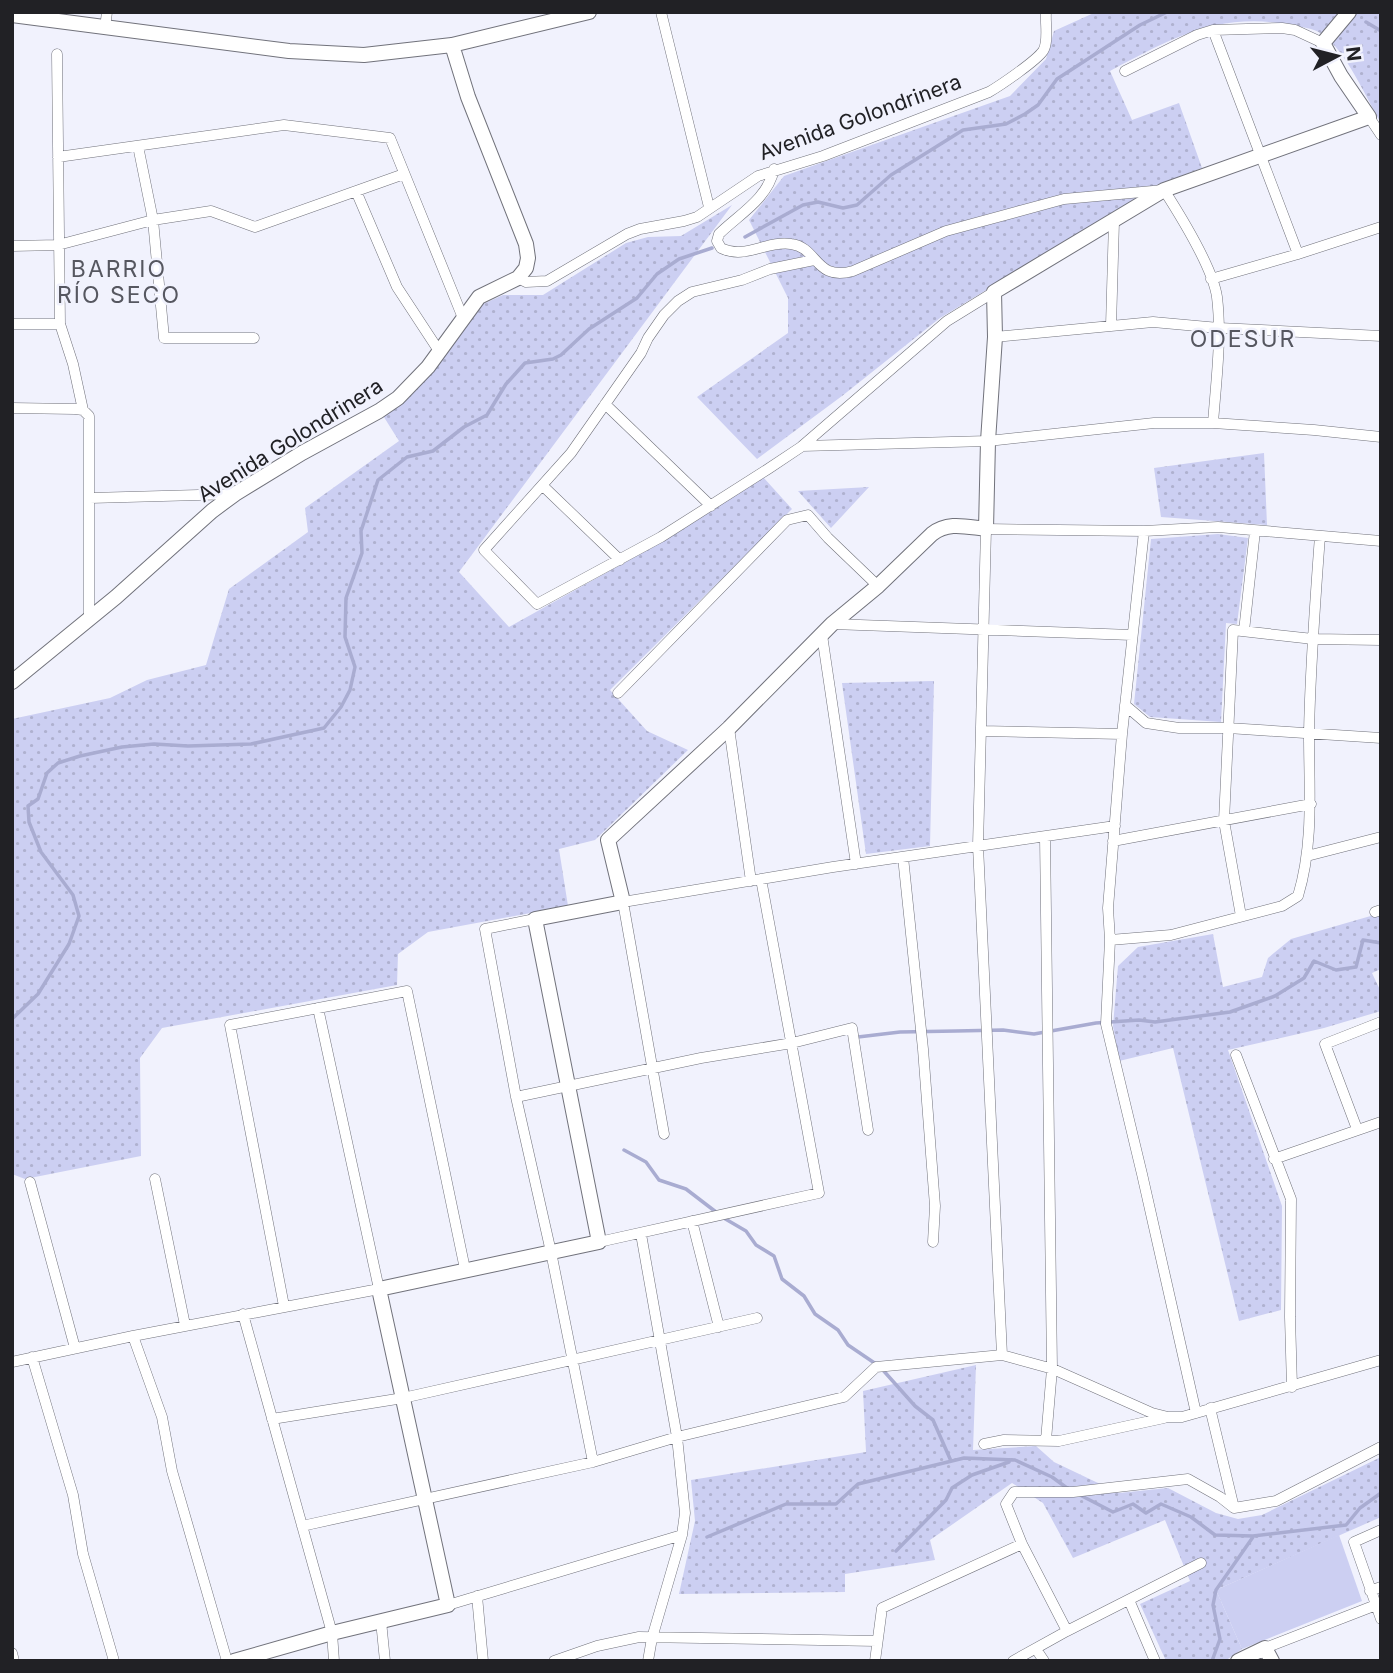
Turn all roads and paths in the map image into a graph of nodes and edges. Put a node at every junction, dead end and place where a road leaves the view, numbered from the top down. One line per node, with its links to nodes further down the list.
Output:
1 (107, 12): 8 (street)
2 (589, 12): 7 (street)
3 (661, 12): 23 (street)
4 (1046, 12): 19 (street, Avenida Golondrinera)
5 (1349, 12): 10 (street)
6 (12, 15): 8 (street)
7 (561, 16): 11 (street)
8 (105, 28): 11 (street)
9 (1213, 30): 10 (street); 13 (street); 17 (street)
10 (1322, 43): 14 (street)
11 (452, 45): 31 (street)
12 (57, 54): 18 (street)
13 (1125, 71)
14 (1369, 117): 15 (street); 17 (street)
15 (1381, 135)
16 (138, 146): 18 (street); 20 (street); 24 (street)
17 (1259, 156): 21 (street); 29 (street)
18 (58, 157): 27 (street)
19 (774, 169): 23 (street, Avenida Golondrinera); 30 (street)
20 (404, 174): 22 (street); 34 (street)
21 (1164, 190): 25 (street); 30 (street); 32 (street)
22 (356, 191): 24 (street); 42 (street)
23 (709, 207): 31 (street, Avenida Golondrinera)
24 (153, 220): 27 (street); 41 (street)
25 (1114, 221): 33 (street); 37 (street)
26 (1381, 227): 29 (street)
27 (58, 245): 28 (street); 36 (street)
28 (12, 246)
29 (1298, 254): 32 (street)
30 (814, 260): 43 (street)
31 (518, 278): 34 (street, Avenida Golondrinera)
32 (1211, 279): 38 (street)
33 (994, 292): 40 (street); 49 (street)
34 (463, 318): 42 (street, Avenida Golondrinera)
35 (12, 324): 36 (street)
36 (60, 324): 45 (street)
37 (1111, 326): 38 (street); 40 (street)
38 (1219, 328): 39 (street); 46 (street)
39 (1381, 336)
40 (995, 337): 48 (street)
41 (254, 338)
42 (439, 351): 51 (street, Avenida Golondrinera)
43 (605, 404): 50 (street); 53 (street)
44 (12, 408): 45 (street)
45 (83, 410): 52 (street)
46 (1213, 423): 47 (street); 48 (street)
47 (1381, 437)
48 (988, 441): 49 (street); 54 (street)
49 (801, 446): 53 (street)
50 (543, 486): 59 (street); 59 (street)
51 (235, 494): 52 (street); 61 (street, Avenida Golondrinera)
52 (90, 498): 61 (street)
53 (711, 506): 59 (street)
54 (986, 528): 55 (street); 60 (street); 62 (street)
55 (1144, 531): 56 (street); 65 (street)
56 (1255, 531): 57 (street); 64 (street)
57 (1320, 536): 58 (street); 66 (street)
58 (1381, 541)
59 (620, 560)
60 (878, 586): 63 (street); 69 (street)
61 (89, 617): 68 (street, Avenida Golondrinera)
62 (983, 628): 63 (street); 65 (street); 73 (street)
63 (827, 629): 71 (street); 86 (street)
64 (1244, 631): 66 (street); 72 (street)
65 (1132, 635): 70 (street)
66 (1313, 639): 67 (street); 75 (street)
67 (1381, 640)
68 (12, 682)
69 (618, 692)
70 (1125, 705): 72 (street); 74 (street)
71 (729, 728): 87 (street); 88 (street)
72 (1228, 728): 75 (street); 78 (street)
73 (981, 732): 74 (street); 83 (street)
74 (1122, 734): 79 (street)
75 (1310, 735): 76 (street); 77 (street)
76 (1381, 738)
77 (1311, 804): 78 (street); 84 (street)
78 (1224, 821): 82 (street); 89 (street)
79 (1115, 826): 80 (street); 82 (street)
80 (1045, 837): 83 (street); 126 (street)
81 (1381, 837): 84 (street)
82 (1114, 841): 91 (street)
83 (978, 846): 85 (street); 121 (street)
84 (1307, 856): 89 (street)
85 (903, 857): 86 (street); 109 (street)
86 (856, 864): 87 (street)
87 (756, 880): 88 (street); 94 (street)
88 (623, 902): 90 (street); 96 (street)
89 (1241, 916): 91 (street)
90 (535, 919): 97 (street); 98 (street)
91 (1110, 940): 130 (street)
92 (318, 1008): 111 (street); 112 (street); 113 (street)
93 (1381, 1022): 100 (street)
94 (792, 1043): 96 (street); 101 (street); 106 (street)
95 (1236, 1055): 103 (street)
96 (654, 1069): 97 (street); 102 (street)
97 (567, 1086): 98 (street); 108 (street)
98 (516, 1097): 110 (street)
99 (1381, 1122): 100 (street)
100 (1357, 1129): 103 (street)
101 (868, 1130)
102 (664, 1134)
103 (1274, 1159): 127 (street)
104 (155, 1179): 116 (street)
105 (30, 1182): 120 (street)
106 (692, 1221): 107 (street); 117 (street)
107 (642, 1234): 108 (street); 119 (street)
108 (600, 1242): 110 (street)
109 (933, 1242)
110 (551, 1252): 111 (street); 123 (street)
111 (465, 1269): 112 (street)
112 (379, 1289): 113 (street); 128 (street)
113 (284, 1306): 114 (street)
114 (243, 1314): 116 (street); 132 (street)
115 (757, 1318): 117 (street)
116 (185, 1325): 118 (street)
117 (719, 1327): 119 (street)
118 (133, 1336): 120 (street); 162 (street)
119 (659, 1341): 123 (street); 133 (street)
120 (75, 1348): 122 (street)
121 (1002, 1355): 126 (street); 133 (street)
122 (32, 1357): 125 (street); 161 (street)
123 (573, 1360): 128 (street); 137 (street)
124 (1381, 1360): 127 (street)
125 (12, 1362)
126 (1052, 1369): 131 (street); 134 (street)
127 (1292, 1387): 129 (street)
128 (403, 1398): 132 (street); 138 (street)
129 (1210, 1409): 130 (street); 139 (street)
130 (1196, 1413): 131 (street)
131 (1168, 1417): 134 (street)
132 (272, 1419): 140 (street)
133 (677, 1437): 137 (street); 142 (street)
134 (1046, 1440): 135 (street)
135 (984, 1444)
136 (1381, 1447): 139 (street)
137 (593, 1462): 138 (street)
138 (425, 1500): 140 (street); 149 (street)
139 (1234, 1508): 143 (street)
140 (302, 1526): 154 (street)
141 (1381, 1530): 146 (street)
142 (682, 1535): 147 (street); 155 (street)
143 (1022, 1544): 153 (street); 156 (street)
144 (1201, 1563): 148 (street)
145 (1381, 1587): 146 (street)
146 (1370, 1591): 150 (street)
147 (477, 1596): 149 (street); 166 (street)
148 (1129, 1600): 153 (street); 172 (street)
149 (448, 1605): 152 (street)
150 (1376, 1605): 151 (street); 159 (street)
151 (1381, 1619)
152 (381, 1621): 154 (street); 165 (street)
153 (1067, 1630): 157 (street)
154 (332, 1633): 163 (street); 164 (street)
155 (652, 1638): 156 (street); 167 (street); 168 (street)
156 (877, 1641): 169 (street)
157 (1036, 1649): 170 (street); 171 (street)
158 (12, 1653): 160 (street)
159 (1269, 1654): 173 (street); 174 (street)
160 (14, 1661)
161 (114, 1661)
162 (227, 1661)
163 (234, 1661)
164 (334, 1661)
165 (386, 1661)
166 (484, 1661)
167 (554, 1661)
168 (648, 1661)
169 (875, 1661)
170 (1013, 1661)
171 (1044, 1661)
172 (1155, 1661)
173 (1238, 1661)
174 (1254, 1661)

